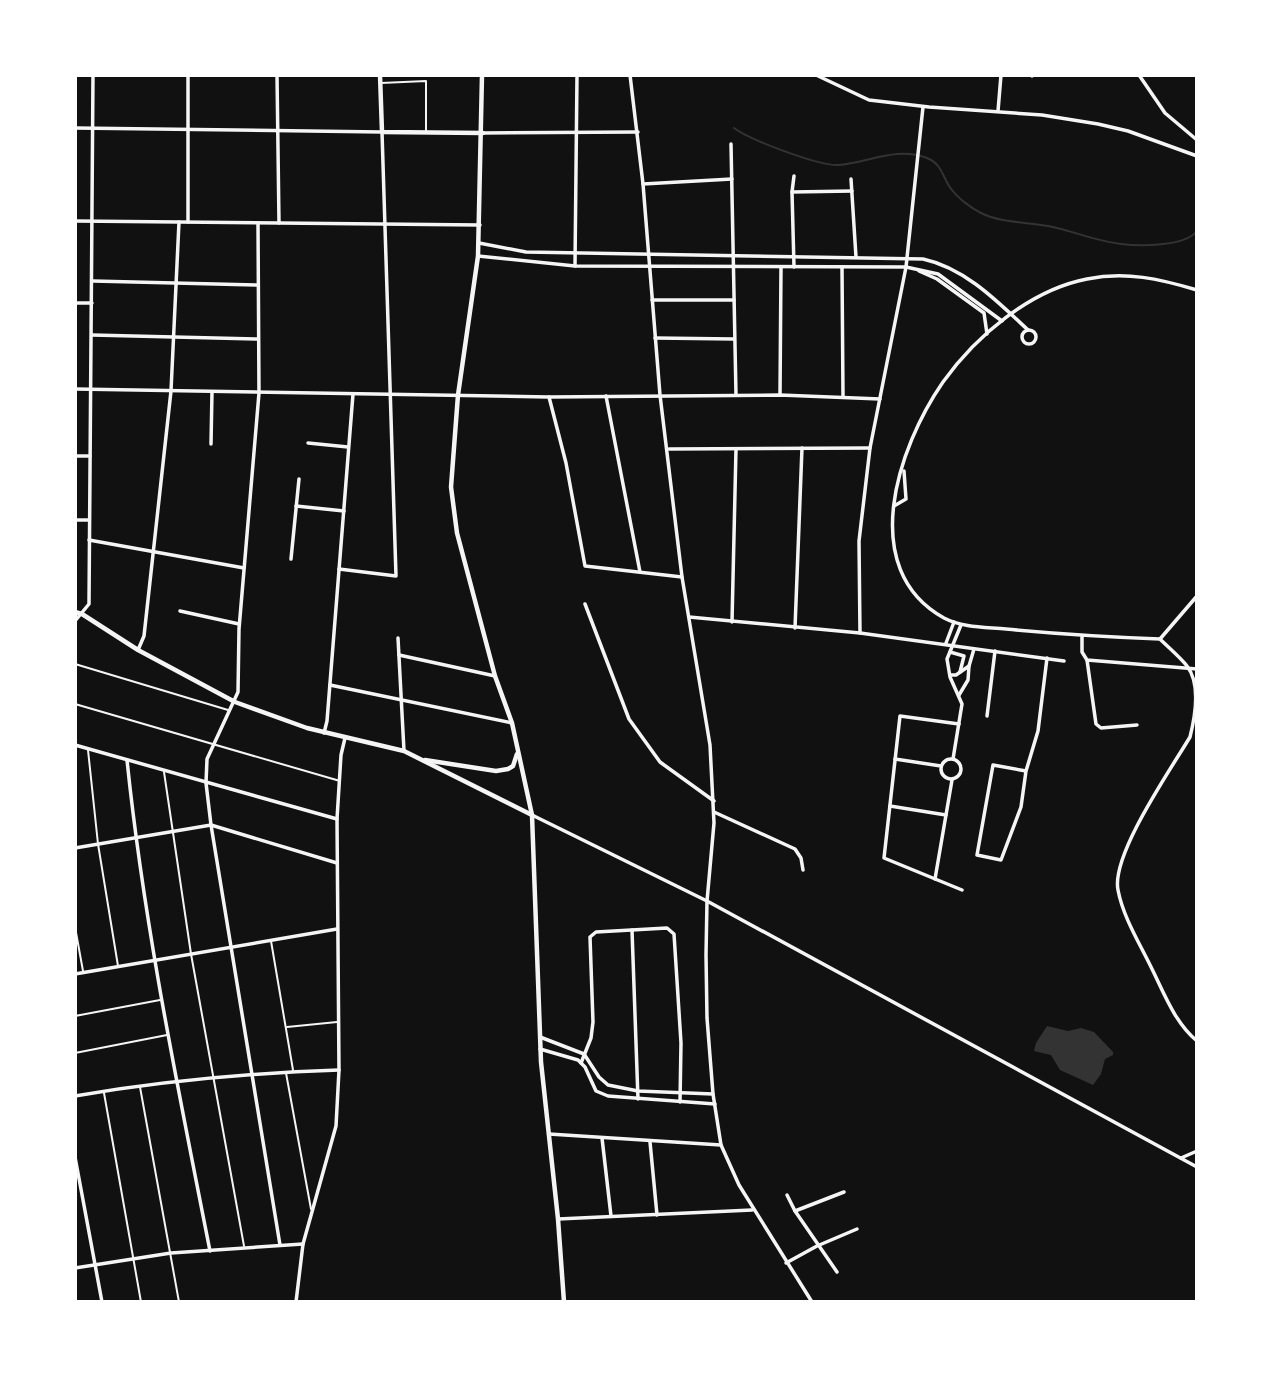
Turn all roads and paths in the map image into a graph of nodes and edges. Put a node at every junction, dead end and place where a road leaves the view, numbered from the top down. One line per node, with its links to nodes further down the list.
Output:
1 (93, 75): 15 (street)
2 (188, 75): 16 (street)
3 (277, 75): 17 (street)
4 (380, 75): 11 (main road)
5 (482, 75): 21 (main road)
6 (577, 75): 22 (street)
7 (630, 75): 20 (street)
8 (816, 75): 12 (street)
9 (1001, 75): 13 (street)
10 (1139, 75): 23 (street)
11 (380, 83): 18 (main road); 19 (lane)
12 (923, 107): 13 (street); 47 (street)
13 (998, 111): 25 (street)
14 (75, 128): 15 (street)
15 (94, 128): 16 (street); 33 (street)
16 (188, 128): 17 (street); 35 (street)
17 (277, 130): 18 (street); 37 (street)
18 (382, 132): 19 (main road); 38 (street)
19 (426, 132): 21 (main road)
20 (638, 132): 22 (street); 29 (street)
21 (483, 133): 22 (street); 39 (main road)
22 (576, 133): 41 (street)
23 (1197, 140)
24 (731, 144): 27 (street)
25 (1197, 156)
26 (794, 176): 31 (street)
27 (732, 179): 29 (street); 43 (street)
28 (851, 179): 30 (street)
29 (643, 184): 42 (street)
30 (852, 191): 31 (street); 46 (street)
31 (792, 192): 45 (street)
32 (75, 221): 33 (street)
33 (93, 221): 34 (street); 56 (street)
34 (179, 222): 35 (street); 57 (street)
35 (188, 222): 36 (street)
36 (258, 223): 37 (street); 58 (street)
37 (279, 223): 38 (street)
38 (385, 224): 39 (street); 79 (street)
39 (480, 226): 40 (main road)
40 (479, 243): 41 (street); 44 (main road)
41 (575, 253): 42 (street); 49 (street)
42 (649, 254): 43 (street); 50 (street)
43 (733, 255): 45 (street); 48 (street)
44 (478, 256): 49 (street); 80 (main road)
45 (794, 256): 46 (street); 52 (street)
46 (856, 257): 47 (street)
47 (907, 258): 54 (street); 64 (street)
48 (733, 265): 50 (street); 51 (street); 61 (street)
49 (575, 266): 50 (street)
50 (650, 267): 60 (street)
51 (781, 267): 52 (street); 84 (street)
52 (794, 267): 53 (street)
53 (842, 267): 54 (street); 86 (street)
54 (906, 267): 55 (street); 87 (street)
55 (914, 269): 65 (street); 67 (street)
56 (93, 281): 57 (street); 63 (street)
57 (175, 283): 58 (street); 69 (street)
58 (258, 285): 71 (street)
59 (1197, 290): 64 (street)
60 (652, 300): 61 (street); 70 (street)
61 (734, 300): 72 (street)
62 (75, 303): 63 (street)
63 (92, 303): 68 (street)
64 (1012, 314): 65 (street); 66 (street)
65 (1002, 321): 67 (street)
66 (1028, 330)
67 (987, 334): 97 (street)
68 (92, 335): 69 (street); 74 (street)
69 (172, 337): 71 (street); 75 (street)
70 (655, 338): 72 (street); 81 (street)
71 (258, 339): 77 (street)
72 (735, 339): 82 (street)
73 (75, 389): 74 (street)
74 (91, 389): 75 (street); 96 (street)
75 (171, 391): 76 (street); 105 (street)
76 (212, 392): 77 (street); 89 (street)
77 (259, 393): 78 (street); 107 (street)
78 (353, 394): 79 (street); 90 (street)
79 (391, 394): 80 (street); 108 (street)
80 (458, 395): 85 (street); 143 (main road)
81 (660, 395): 82 (street); 83 (street); 93 (street)
82 (736, 395): 84 (street)
83 (606, 396): 85 (street); 109 (street)
84 (780, 396): 86 (street)
85 (549, 397): 109 (street)
86 (843, 397): 87 (street)
87 (880, 399): 92 (street)
88 (307, 443): 90 (street)
89 (211, 444)
90 (348, 447): 101 (street)
91 (802, 448): 92 (street); 94 (street); 122 (street)
92 (870, 448): 123 (street)
93 (668, 449): 94 (street); 110 (street)
94 (736, 449): 118 (street)
95 (75, 456): 96 (street)
96 (90, 456): 103 (street)
97 (904, 467): 100 (street); 100 (street)
98 (299, 479): 99 (street)
99 (296, 506): 101 (street); 106 (street)
100 (892, 507): 119 (street)
101 (344, 511): 108 (street)
102 (75, 520): 103 (street)
103 (89, 520): 104 (street)
104 (89, 540): 105 (street); 115 (street)
105 (153, 551): 107 (street); 130 (street)
106 (290, 559)
107 (244, 568): 120 (street)
108 (339, 569): 144 (street)
109 (640, 572): 110 (street)
110 (682, 577): 116 (street)
111 (1197, 596): 126 (street)
112 (586, 604): 171 (street)
113 (180, 611): 120 (street)
114 (75, 612): 115 (main road)
115 (82, 614): 117 (street); 130 (main road)
116 (689, 617): 118 (street); 171 (street)
117 (75, 621)
118 (732, 622): 122 (street)
119 (954, 622): 121 (street); 127 (street)
120 (240, 624): 147 (street)
121 (961, 625): 124 (street); 128 (street)
122 (795, 628): 123 (street)
123 (860, 633): 127 (street)
124 (1082, 636): 126 (street); 135 (street)
125 (398, 638): 133 (street)
126 (1160, 639): 139 (street)
127 (946, 644): 128 (street)
128 (953, 645): 129 (street); 132 (street)
129 (975, 648): 131 (street); 138 (street)
130 (138, 650): 147 (main road)
131 (995, 651): 134 (street); 150 (street)
132 (950, 652): 141 (street); 142 (street)
133 (399, 655): 143 (street); 146 (street)
134 (1047, 658): 136 (street); 167 (street)
135 (1087, 660): 139 (street); 153 (street)
136 (1064, 661)
137 (75, 664): 149 (lane)
138 (969, 666): 141 (street); 145 (street)
139 (1189, 668): 140 (street); 203 (street)
140 (1197, 669)
141 (960, 672): 142 (street)
142 (950, 675): 145 (street)
143 (495, 676): 151 (main road)
144 (330, 685): 146 (street); 154 (street)
145 (959, 695): 152 (street)
146 (402, 700): 151 (street); 160 (street)
147 (234, 702): 149 (street); 154 (main road)
148 (75, 704): 157 (lane)
149 (230, 710): 157 (street)
150 (986, 716)
151 (512, 723): 159 (main road)
152 (959, 724): 161 (street); 162 (street)
153 (1137, 725)
154 (324, 733): 155 (main road)
155 (345, 738): 160 (main road); 169 (street)
156 (75, 745): 158 (street)
157 (214, 745): 169 (lane); 170 (street)
158 (88, 748): 163 (street); 180 (lane)
159 (518, 750): 164 (main road); 174 (main road)
160 (404, 751): 164 (main road)
161 (895, 759): 165 (street); 172 (street)
162 (953, 759): 165 (street); 168 (street)
163 (127, 760): 166 (street); 179 (street)
164 (425, 760): 174 (main road)
165 (941, 766): 168 (street)
166 (163, 771): 170 (street); 178 (lane)
167 (1026, 771): 167 (street)
168 (952, 780): 175 (street)
169 (340, 781): 176 (street)
170 (206, 783): 176 (street); 177 (street)
171 (714, 801): 173 (street)
172 (890, 806): 175 (street); 184 (street)
173 (714, 812): 183 (street); 186 (street)
174 (532, 815): 186 (street); 202 (main road)
175 (946, 815): 184 (street)
176 (337, 820): 182 (street)
177 (211, 825): 178 (street); 182 (street); 191 (street)
178 (172, 830): 179 (street); 192 (lane)
179 (135, 838): 180 (street); 193 (street)
180 (98, 844): 181 (street); 194 (lane)
181 (75, 849)
182 (337, 863): 188 (street)
183 (803, 870)
184 (934, 879): 185 (street)
185 (962, 890)
186 (707, 901): 218 (street); 229 (street)
187 (75, 927): 195 (lane)
188 (337, 929): 190 (street); 199 (street)
189 (632, 929): 206 (street); 216 (street); 217 (street)
190 (270, 940): 191 (street); 200 (lane)
191 (232, 947): 192 (street); 211 (street)
192 (191, 954): 193 (street); 212 (lane)
193 (155, 960): 194 (street); 197 (street)
194 (118, 966): 195 (street)
195 (83, 972): 196 (street)
196 (75, 974)
197 (162, 999): 198 (lane); 201 (street)
198 (75, 1016)
199 (338, 1022): 200 (lane); 208 (street)
200 (286, 1027): 210 (lane)
201 (168, 1035): 205 (lane); 213 (street)
202 (540, 1037): 204 (main road); 206 (street)
203 (1197, 1041)
204 (540, 1049): 207 (street); 223 (main road)
205 (75, 1053)
206 (584, 1054): 207 (street); 216 (street)
207 (581, 1063): 220 (street)
208 (339, 1070): 210 (street); 235 (street)
209 (286, 1072): 210 (street); 211 (street); 235 (lane)
210 (293, 1072)
211 (253, 1075): 212 (street); 241 (street)
212 (214, 1079): 213 (street); 243 (lane)
213 (177, 1082): 214 (street); 244 (street)
214 (140, 1086): 215 (street); 245 (lane)
215 (103, 1091): 219 (street); 246 (lane)
216 (638, 1091): 217 (street); 220 (street)
217 (680, 1091): 218 (street); 221 (street)
218 (713, 1094): 222 (street)
219 (75, 1096)
220 (638, 1099): 221 (street)
221 (680, 1102): 222 (street)
222 (715, 1104): 226 (street)
223 (549, 1134): 224 (street); 238 (main road)
224 (602, 1138): 225 (street); 237 (street)
225 (650, 1142): 226 (street); 236 (street)
226 (721, 1144): 233 (street)
227 (1197, 1151): 229 (street)
228 (75, 1157): 248 (street)
229 (1181, 1158): 230 (street)
230 (1197, 1167)
231 (844, 1192): 234 (street)
232 (787, 1195): 234 (street)
233 (752, 1209): 236 (street); 247 (street)
234 (795, 1210): 242 (street)
235 (312, 1214): 240 (street)
236 (657, 1214): 237 (street)
237 (611, 1216): 238 (street)
238 (558, 1219): 255 (main road)
239 (857, 1229): 242 (street)
240 (303, 1244): 241 (street); 254 (street)
241 (280, 1245): 243 (street)
242 (817, 1245): 247 (street); 250 (street)
243 (244, 1248): 244 (street)
244 (210, 1251): 245 (street)
245 (171, 1253): 246 (street); 253 (lane)
246 (133, 1259): 248 (street); 252 (lane)
247 (786, 1263): 256 (street)
248 (95, 1264): 249 (street); 251 (street)
249 (75, 1268)
250 (836, 1272)
251 (102, 1302)
252 (141, 1302)
253 (179, 1302)
254 (296, 1302)
255 (564, 1302)
256 (812, 1302)

